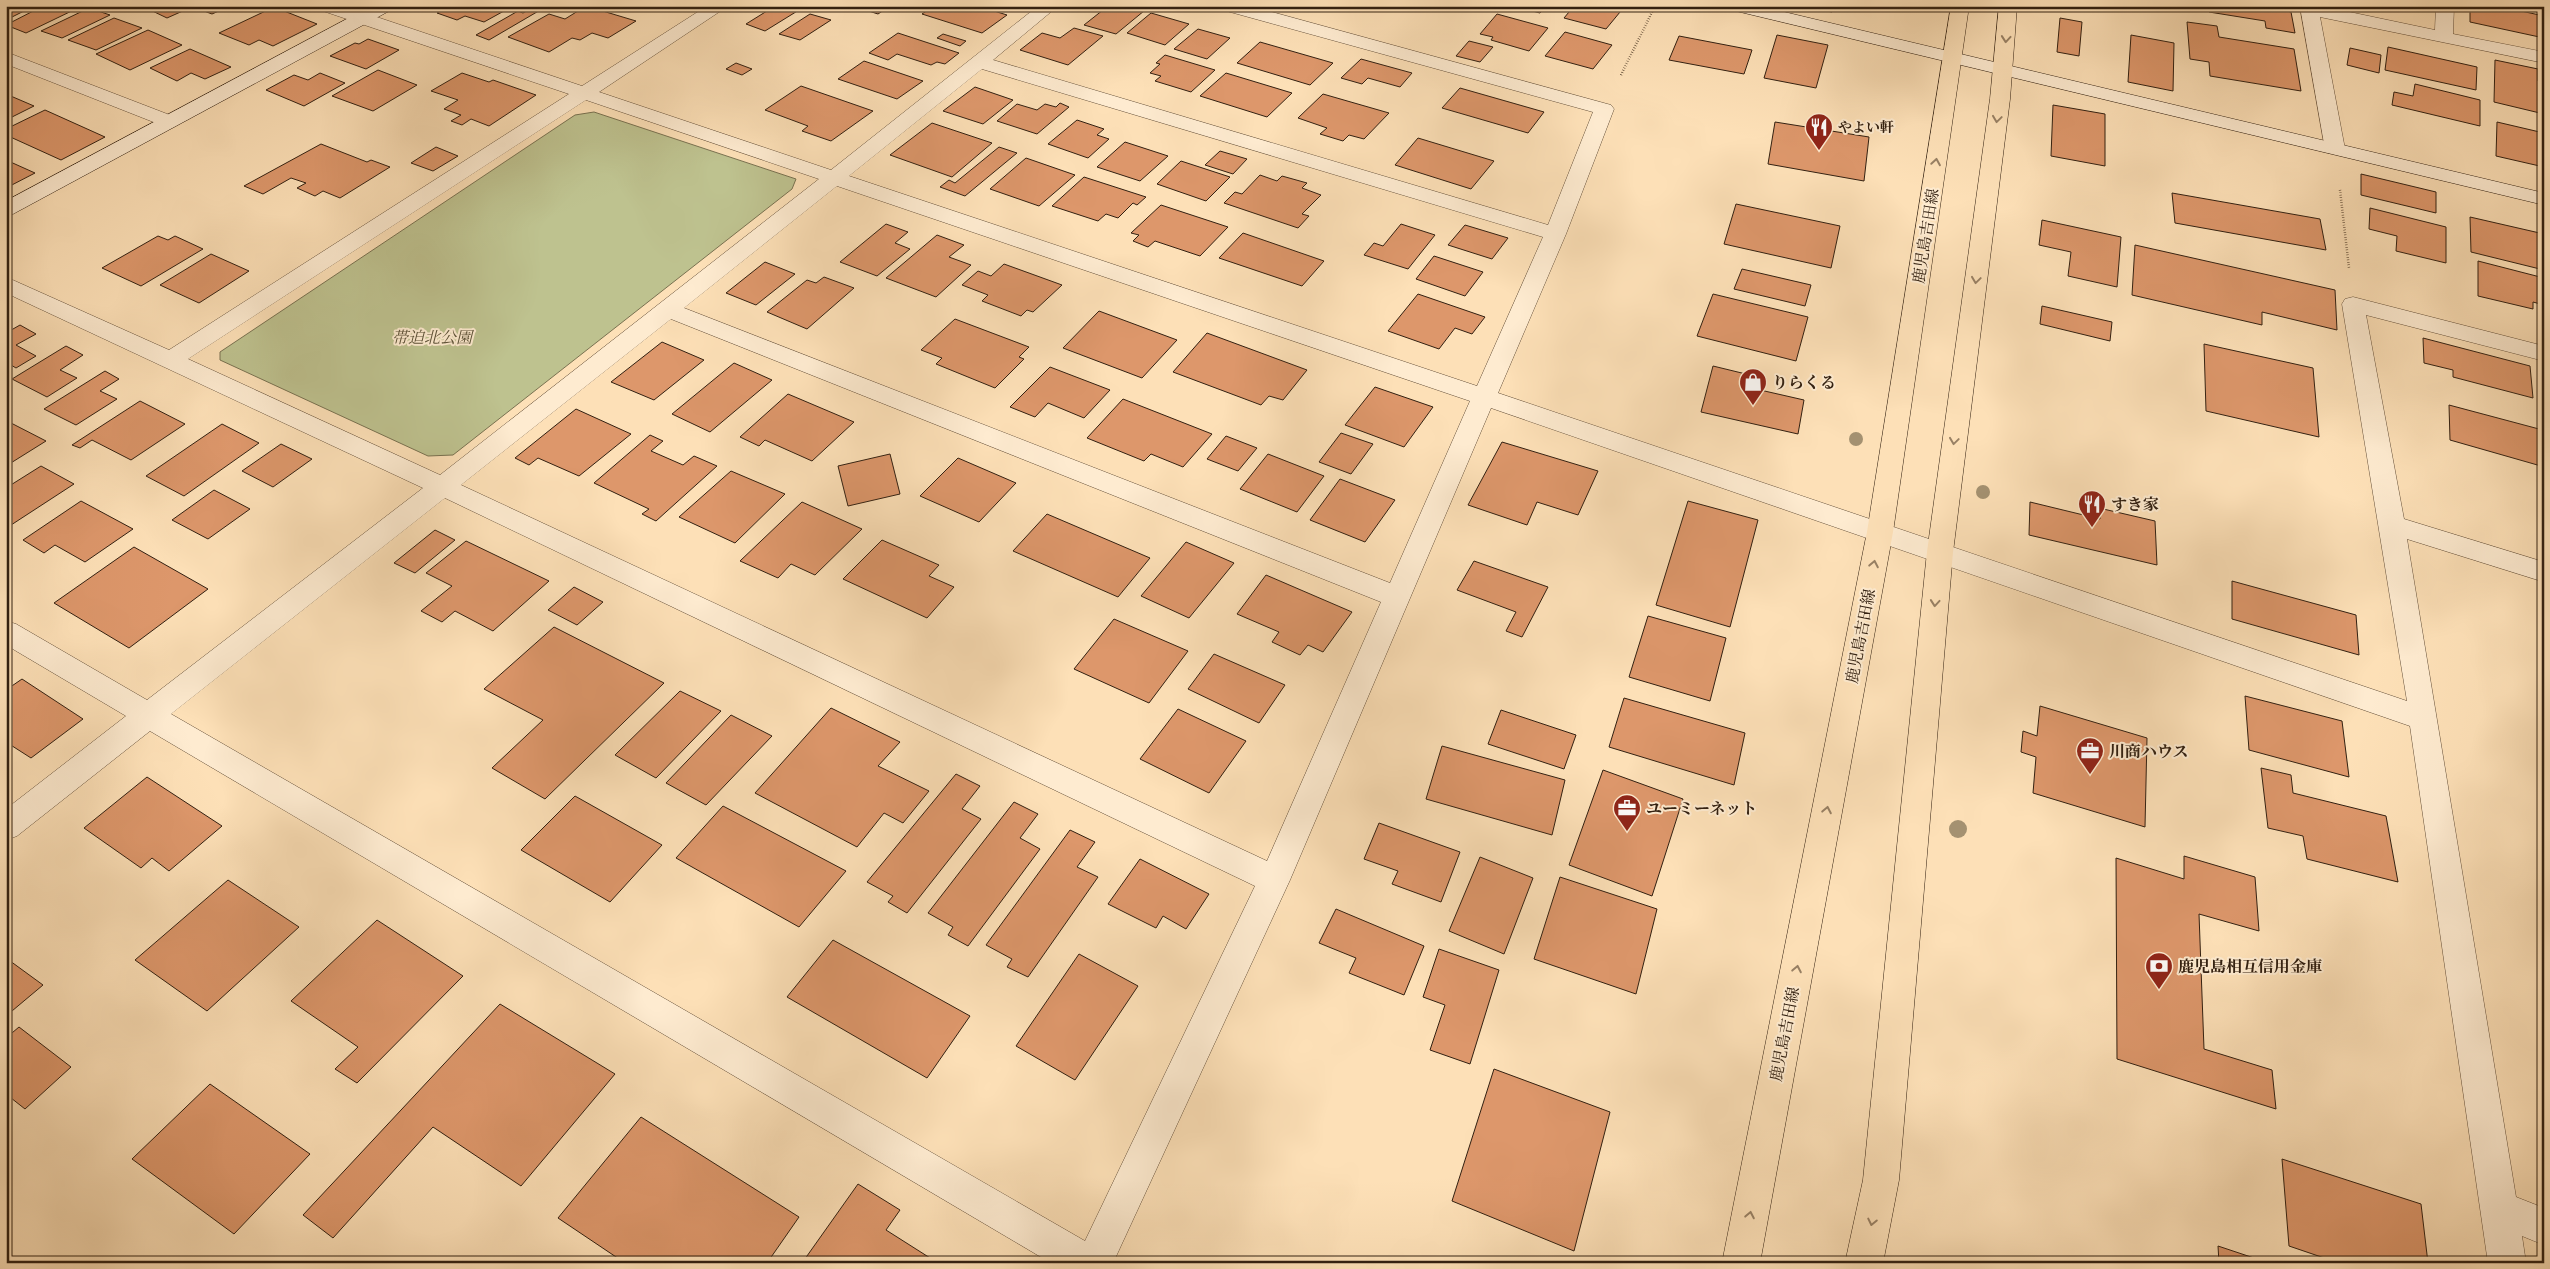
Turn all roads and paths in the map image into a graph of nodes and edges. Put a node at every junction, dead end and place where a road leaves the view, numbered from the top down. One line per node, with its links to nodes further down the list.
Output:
1 (326, 6): 12 (street)
2 (385, 6): 12 (street)
3 (719, 6): 19 (street)
4 (1229, 6): 20 (street)
5 (1655, 6): 20 (path)
6 (1736, 6): 15 (street)
7 (1960, 6): 15 (main road, 鹿児島吉田線)
8 (2008, 6): 18 (main road, one-way to 18)
9 (2445, 6): 13 (street)
10 (1047, 7): 17 (street)
11 (2309, 8): 13 (street); 22 (street)
12 (362, 18): 19 (street); 21 (street)
13 (2444, 37): 16 (street)
14 (6, 57): 21 (street)
15 (1952, 58): 18 (street); 35 (main road, 鹿児島吉田線, one-way to 15)
16 (2544, 58)
17 (980, 62): 23 (street); 26 (street)
18 (2003, 71): 22 (street); 36 (main road, one-way to 36)
19 (585, 92): 23 (street); 31 (street)
20 (1604, 109): 26 (street)
21 (168, 121): 25 (street)
22 (2335, 149): 24 (street); 28 (path)
23 (833, 178): 29 (street); 32 (street)
24 (2544, 199)
25 (6, 210)
26 (1555, 234): 32 (street)
27 (6, 284): 31 (street)
28 (2353, 304): 30 (street); 34 (street)
29 (668, 310): 33 (street); 38 (street)
30 (2544, 354)
31 (170, 360): 33 (street)
32 (1484, 397): 35 (street); 38 (street)
33 (442, 486): 40 (street); 43 (street)
34 (2393, 524): 37 (street); 41 (street)
35 (1880, 532): 36 (street); 48 (main road, 鹿児島吉田線, one-way to 35)
36 (1940, 552): 41 (street); 49 (main road, one-way to 49)
37 (2544, 572)
38 (1397, 597): 43 (street)
39 (6, 632): 40 (street)
40 (147, 715): 42 (street); 46 (street)
41 (2424, 719): 44 (street)
42 (6, 827)
43 (1274, 880): 47 (street)
44 (2500, 1208): 45 (street); 50 (street)
45 (2544, 1227)
46 (1087, 1263)
47 (1094, 1263)
48 (1741, 1263)
49 (1864, 1263)
50 (2507, 1263)

